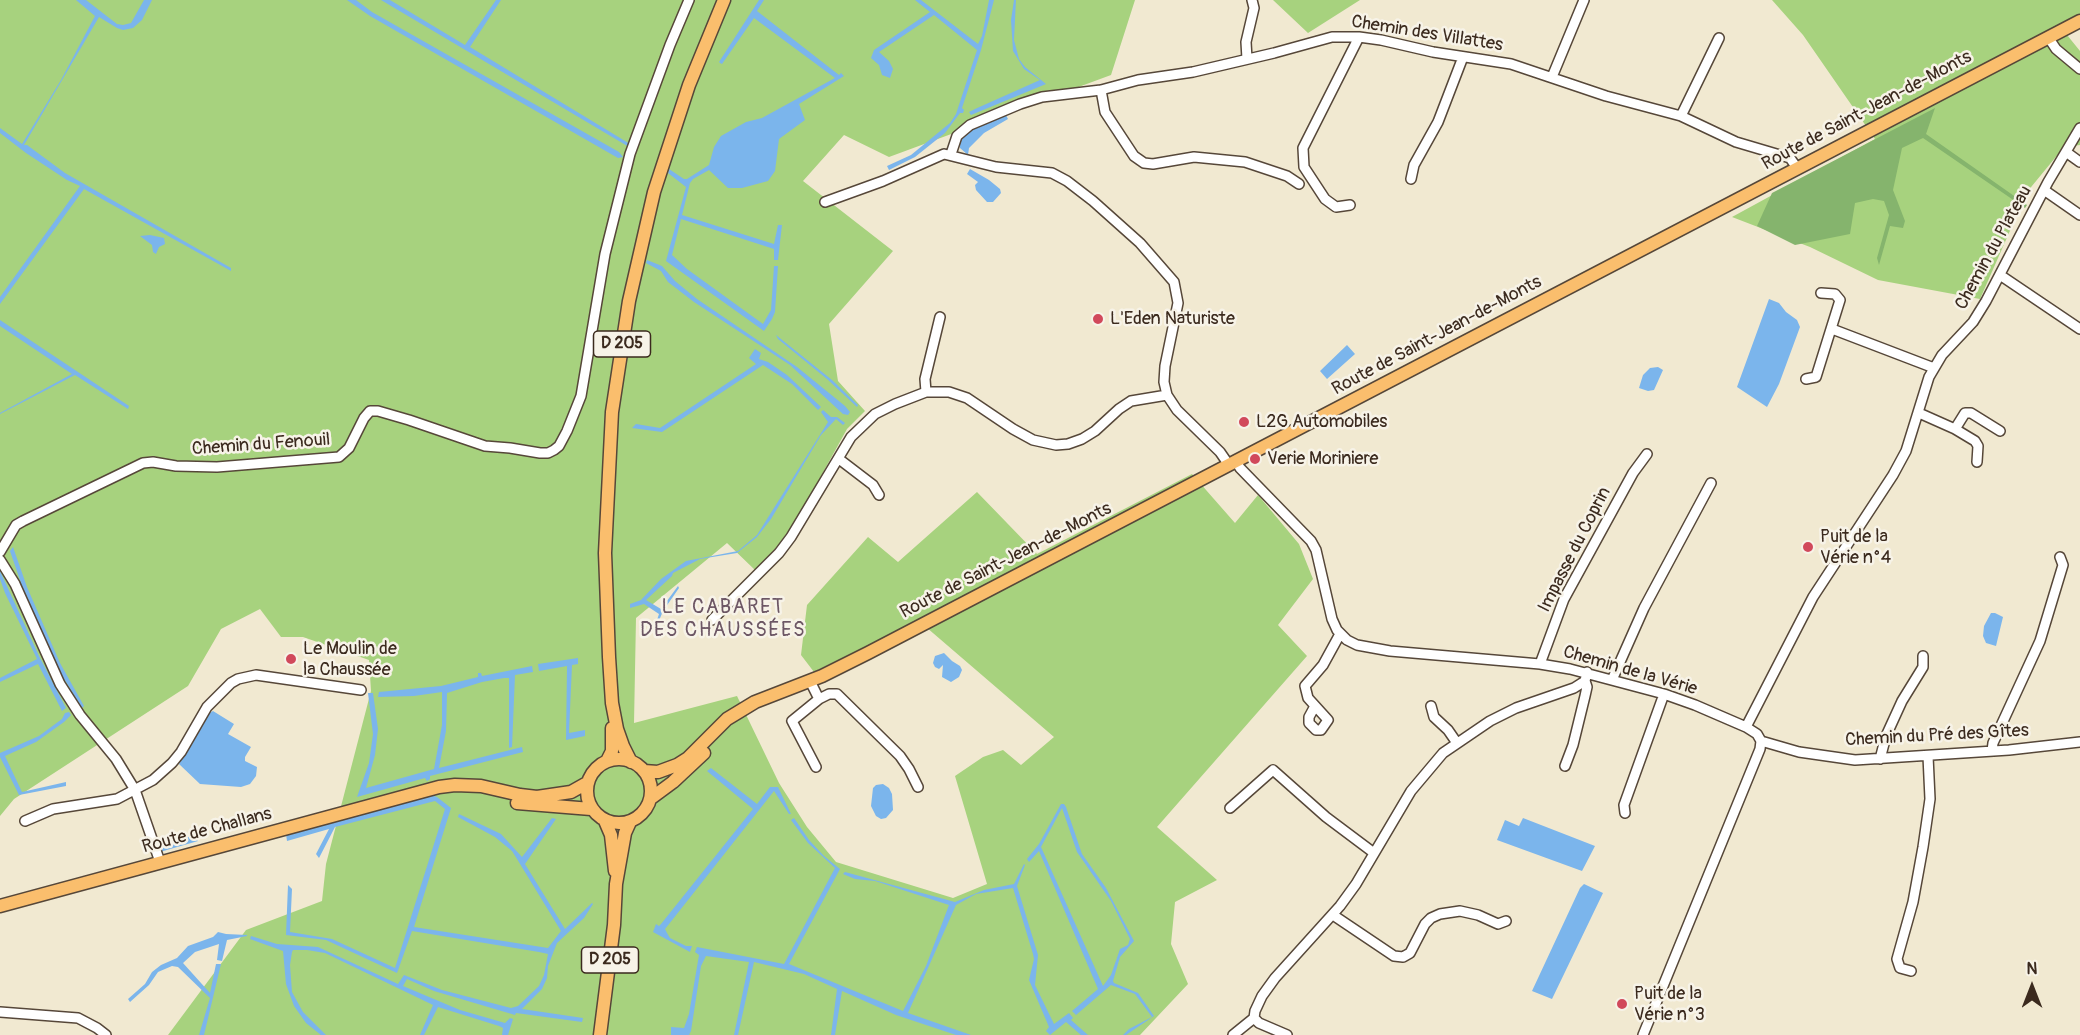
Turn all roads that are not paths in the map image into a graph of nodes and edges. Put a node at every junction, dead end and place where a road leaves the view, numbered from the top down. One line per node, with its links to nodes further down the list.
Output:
1 (689, 0): 44 (street, Chemin du Fenouil)
2 (724, 0): 57 (main road, D 205)
3 (1252, 0): 10 (street)
4 (1584, 0): 12 (street)
5 (2080, 21): 7 (main road, Route de Saint-Jean-de-Monts)
6 (1359, 37): 9 (street, Chemin des Villattes); 10 (street, Chemin des Villattes); 24 (street)
7 (2048, 37): 11 (street); 19 (main road, Route de Saint-Jean-de-Monts)
8 (1719, 38): 14 (street)
9 (1463, 57): 12 (street, Chemin des Villattes); 20 (street)
10 (1247, 58): 13 (street, Chemin des Villattes)
11 (2080, 69)
12 (1552, 77): 14 (street, Chemin des Villattes)
13 (1101, 90): 17 (street, Chemin des Villattes); 21 (street)
14 (1682, 116): 19 (street, Chemin des Villattes)
15 (2080, 128): 16 (street, Chemin du Plateau)
16 (2066, 152): 18 (street); 22 (street, Chemin du Plateau)
17 (951, 154): 23 (street); 34 (street)
18 (2080, 162)
19 (1797, 168): 41 (main road, Route de Saint-Jean-de-Monts)
20 (1412, 179)
21 (1299, 184)
22 (2044, 190): 25 (street); 26 (street, Chemin du Plateau)
23 (825, 202)
24 (1350, 205)
25 (2080, 215)
26 (2000, 275): 30 (street); 31 (street, Chemin du Plateau)
27 (1821, 293): 29 (street)
28 (940, 317): 33 (street)
29 (1832, 329): 31 (street); 32 (street)
30 (2080, 329)
31 (1934, 368): 35 (street, Chemin du Plateau)
32 (1806, 379)
33 (926, 392): 34 (street); 39 (street)
34 (1167, 395): 41 (street)
35 (1919, 413): 36 (street); 60 (street, Chemin du Plateau)
36 (1954, 429): 37 (street); 40 (street)
37 (2000, 431)
38 (1647, 454): 50 (street, Impasse du Coprin)
39 (838, 459): 43 (street); 47 (street)
40 (1977, 462)
41 (1233, 463): 48 (street); 53 (main road, Route de Saint-Jean-de-Monts)
42 (1711, 483): 52 (street)
43 (879, 495)
44 (0, 552)
45 (2060, 557): 65 (street)
46 (0, 560): 75 (street)
47 (712, 620)
48 (1340, 634): 50 (street, Chemin de la Vérie); 58 (street)
49 (1923, 656): 67 (street)
50 (1540, 664): 51 (street, Chemin de la Vérie)
51 (1586, 677): 52 (street, Chemin de la Vérie); 64 (street); 70 (street)
52 (1611, 680): 55 (street, Chemin de la Vérie)
53 (810, 681): 56 (street); 61 (main road, Route de Saint-Jean-de-Monts)
54 (361, 690): 75 (street)
55 (1664, 694): 60 (street, Chemin de la Vérie); 80 (street)
56 (819, 699): 71 (street); 74 (street)
57 (612, 703): 68 (main road, D 205); 69 (main road, D 205)
58 (1315, 706)
59 (1431, 706): 64 (street)
60 (1746, 727): 62 (street, Chemin de la Vérie)
61 (717, 734): 72 (main road); 77 (main road)
62 (1761, 741): 67 (street, Chemin du Pré des Gîtes); 97 (street)
63 (2080, 742): 65 (street, Chemin du Pré des Gîtes)
64 (1456, 743): 84 (street)
65 (1992, 751): 66 (street, Chemin du Pré des Gîtes)
66 (1928, 756): 67 (street, Chemin du Pré des Gîtes); 90 (street)
67 (1880, 759)
68 (607, 761): 69 (main road); 73 (main road)
69 (631, 762): 72 (main road)
70 (1565, 766)
71 (816, 767)
72 (644, 771): 77 (main road)
73 (587, 783): 76 (main road, Route de Challans); 79 (main road)
74 (918, 787)
75 (135, 790): 81 (street); 85 (street)
76 (424, 791): 79 (main road, Route de Challans); 85 (main road, Route de Challans)
77 (650, 799): 83 (main road)
78 (1230, 808): 84 (street)
79 (591, 809): 82 (main road)
80 (1624, 813)
81 (25, 821)
82 (605, 821): 83 (main road); 86 (main road, D 205)
83 (630, 822): 86 (main road, D 205)
84 (1374, 853): 88 (street)
85 (160, 862): 87 (main road, Route de Challans)
86 (616, 884): 94 (main road, D 205)
87 (0, 906)
88 (1333, 915): 89 (street); 92 (street)
89 (1506, 921)
90 (1911, 971)
91 (0, 1012): 93 (street)
92 (1254, 1018): 95 (street); 96 (street)
93 (106, 1035)
94 (600, 1035)
95 (1233, 1035)
96 (1287, 1035)
97 (1643, 1035)

